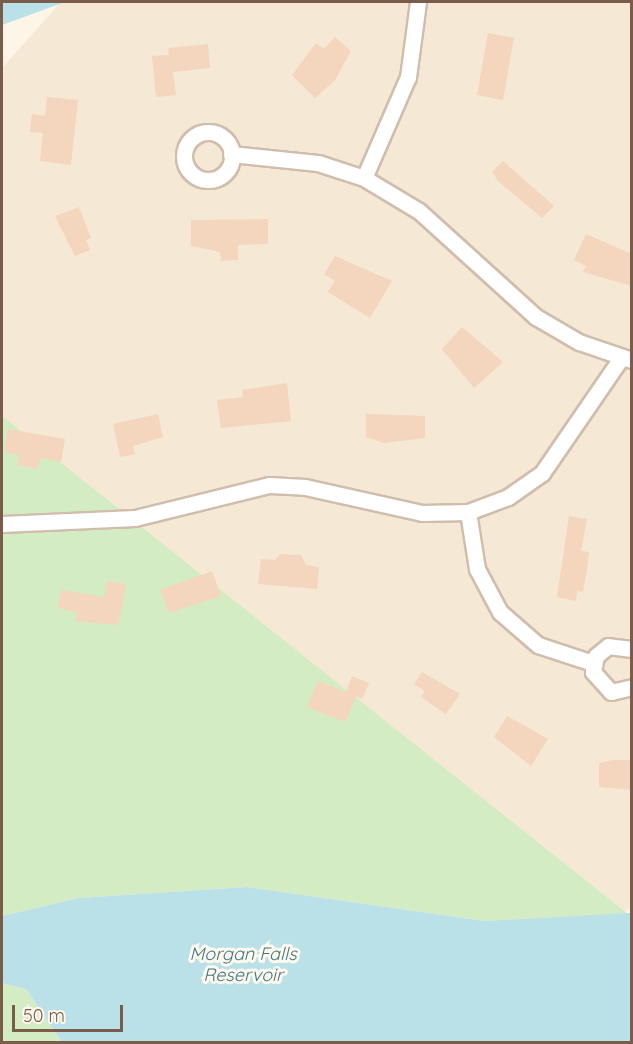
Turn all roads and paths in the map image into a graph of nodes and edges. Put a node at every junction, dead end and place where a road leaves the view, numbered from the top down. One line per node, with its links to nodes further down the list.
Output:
1 (418, 2): 3 (street)
2 (231, 154): 3 (street)
3 (364, 178): 4 (street)
4 (626, 359): 5 (street)
5 (468, 512): 6 (street); 8 (street)
6 (2, 524)
7 (632, 649): 8 (street)
8 (593, 663): 9 (street)
9 (632, 687)

